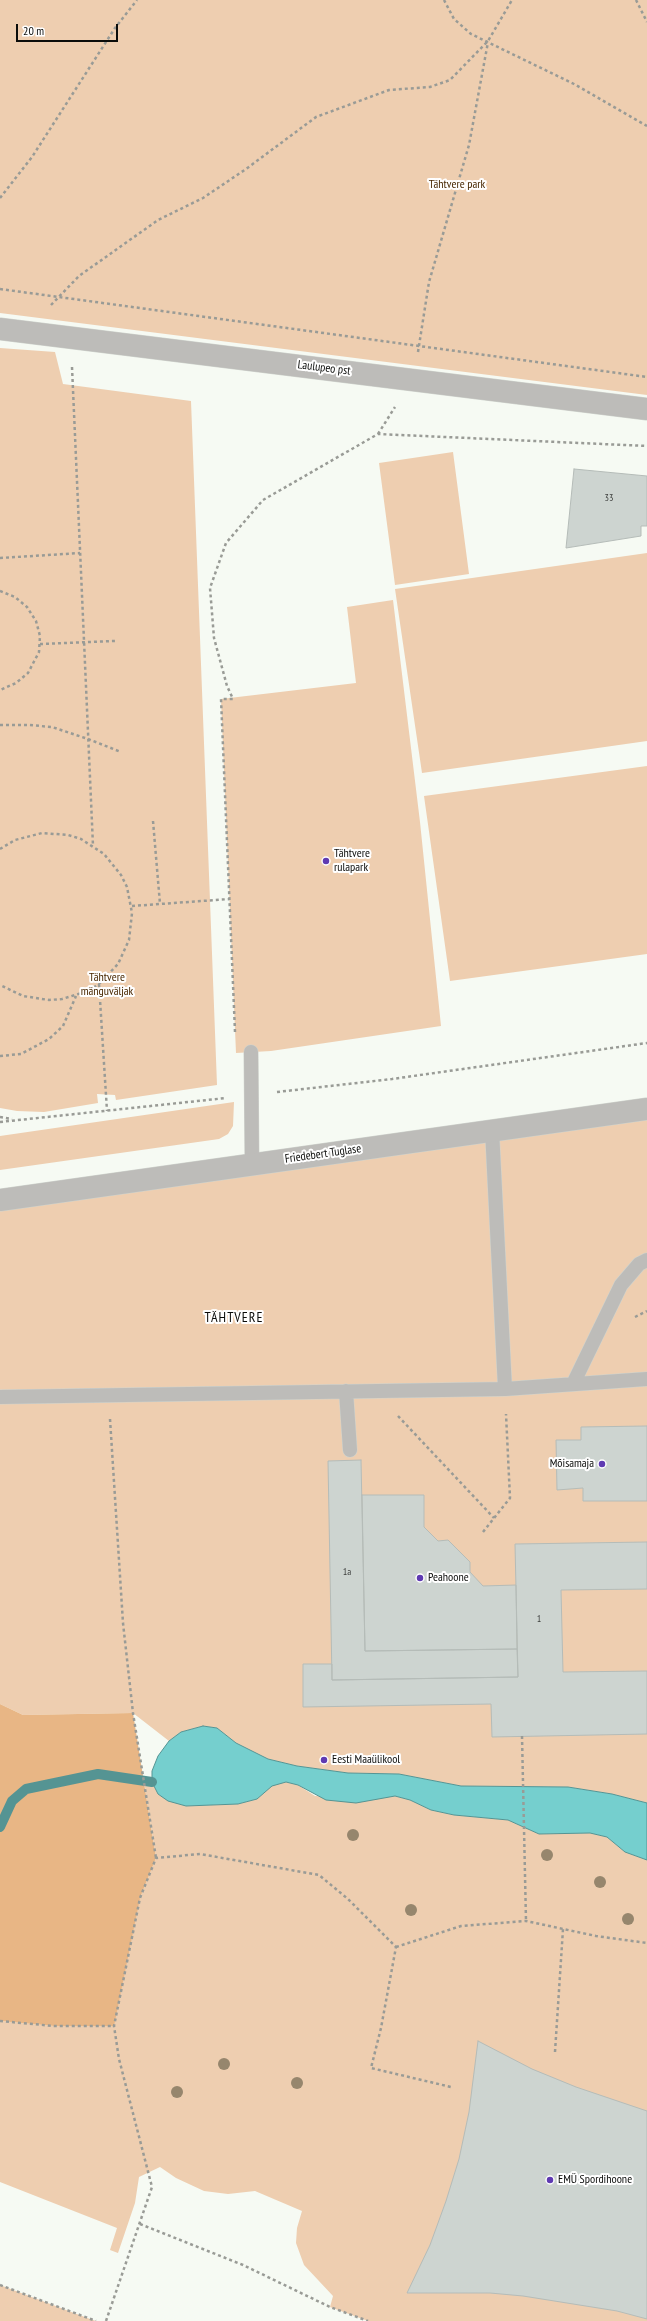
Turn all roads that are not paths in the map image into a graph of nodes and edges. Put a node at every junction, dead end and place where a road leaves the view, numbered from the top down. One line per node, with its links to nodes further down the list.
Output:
1 (0, 329): 2 (street, Laulupeo pst)
2 (647, 409)
3 (251, 1052): 6 (lane)
4 (647, 1109): 5 (street, Friedebert Tuglase)
5 (492, 1130): 6 (street, Friedebert Tuglase); 11 (lane)
6 (252, 1164): 7 (street, Friedebert Tuglase)
7 (0, 1200)
8 (647, 1260): 10 (lane)
9 (647, 1379): 10 (lane)
10 (573, 1384): 11 (lane)
11 (504, 1389): 12 (lane)
12 (346, 1391): 13 (lane); 14 (lane)
13 (0, 1397)
14 (350, 1450)

